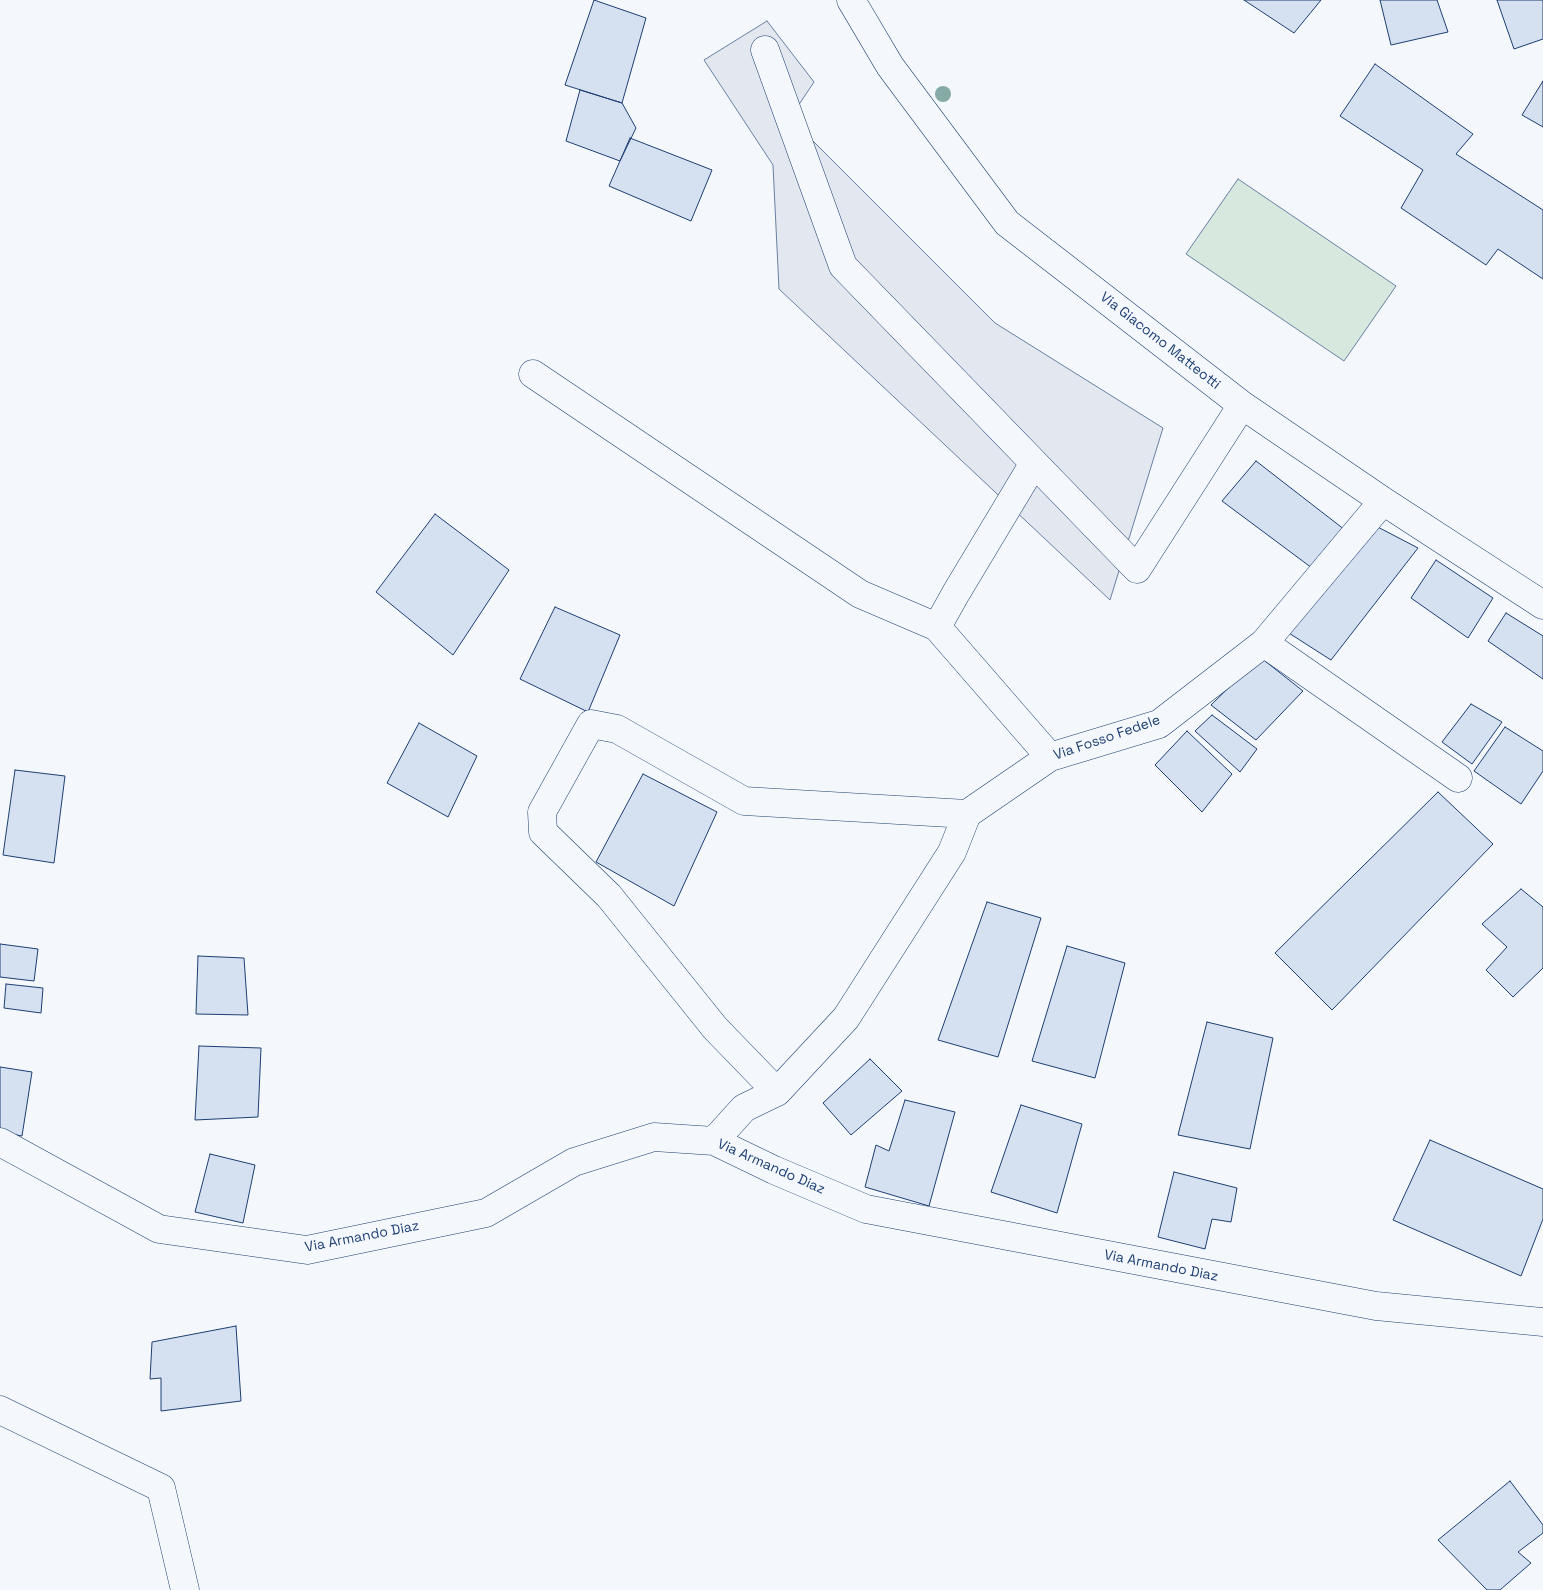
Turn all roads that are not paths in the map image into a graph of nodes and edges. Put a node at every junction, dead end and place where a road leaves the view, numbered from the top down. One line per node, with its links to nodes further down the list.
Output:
1 (851, 0): 4 (street, Via Giacomo Matteotti)
2 (765, 50): 5 (street)
3 (533, 374): 8 (street)
4 (1242, 405): 5 (street); 6 (street, Via Giacomo Matteotti)
5 (1034, 464): 8 (street)
6 (1383, 501): 7 (street, Via Giacomo Matteotti); 9 (street, Via Fosso Fedele)
7 (1543, 605)
8 (937, 627): 10 (street)
9 (1264, 643): 10 (street, Via Fosso Fedele); 11 (street)
10 (1050, 758): 12 (street, Via Fosso Fedele)
11 (1458, 778)
12 (967, 814): 13 (street); 13 (street)
13 (777, 1092): 14 (street)
14 (714, 1141): 15 (street, Via Armando Diaz); 16 (street, Via Armando Diaz)
15 (0, 1142)
16 (1543, 1322)
17 (0, 1410): 18 (street)
18 (185, 1590)

